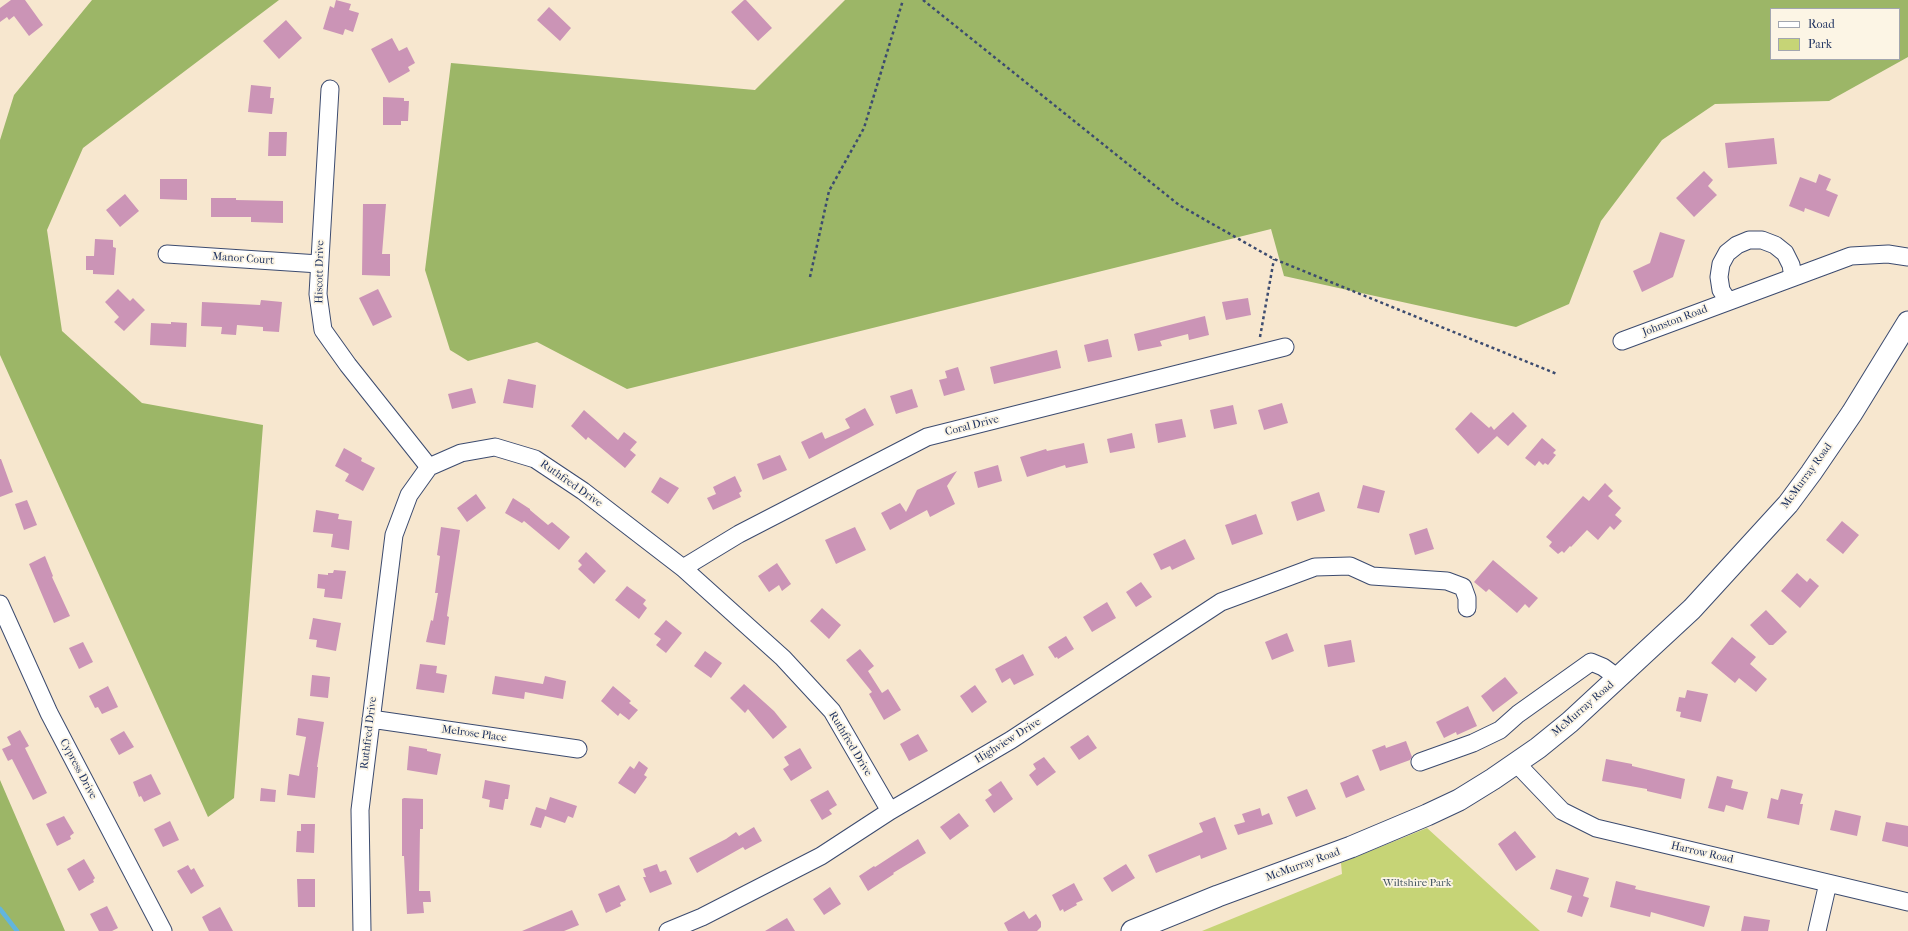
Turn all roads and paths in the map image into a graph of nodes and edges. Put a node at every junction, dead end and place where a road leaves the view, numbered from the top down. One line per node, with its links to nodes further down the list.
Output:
1 (903, 0): 8 (path)
2 (923, 0): 6 (path)
3 (330, 89): 7 (street, Hiscott Drive)
4 (167, 254): 7 (street, Manor Court)
5 (1908, 257): 9 (street, Johnston Road)
6 (1274, 259): 14 (path); 15 (path)
7 (319, 264): 16 (street, Hiscott Drive)
8 (810, 276)
9 (1793, 277): 10 (street, Johnston Road); 10 (street)
10 (1728, 301): 12 (street, Johnston Road)
11 (1908, 322): 20 (main road, McMurray Road)
12 (1622, 341)
13 (1285, 347): 14 (street, Coral Drive)
14 (1257, 355): 17 (street, Coral Drive)
15 (1557, 374)
16 (429, 467): 17 (street, Ruthfred Drive); 21 (street, Ruthfred Drive)
17 (684, 568): 25 (street, Ruthfred Drive)
18 (0, 604): 28 (street, Cypress Drive)
19 (1467, 608): 25 (street, Highview Drive)
20 (1618, 678): 23 (street); 24 (main road, McMurray Road)
21 (371, 719): 22 (street, Melrose Place); 29 (street, Ruthfred Drive)
22 (578, 749)
23 (1420, 762)
24 (1517, 764): 26 (street, Harrow Road); 31 (main road, McMurray Road)
25 (890, 811): 30 (street, Highview Drive)
26 (1828, 883): 27 (street, Harrow Road); 32 (street)
27 (1908, 902)
28 (163, 931)
29 (362, 931)
30 (668, 931)
31 (1132, 931)
32 (1816, 931)

